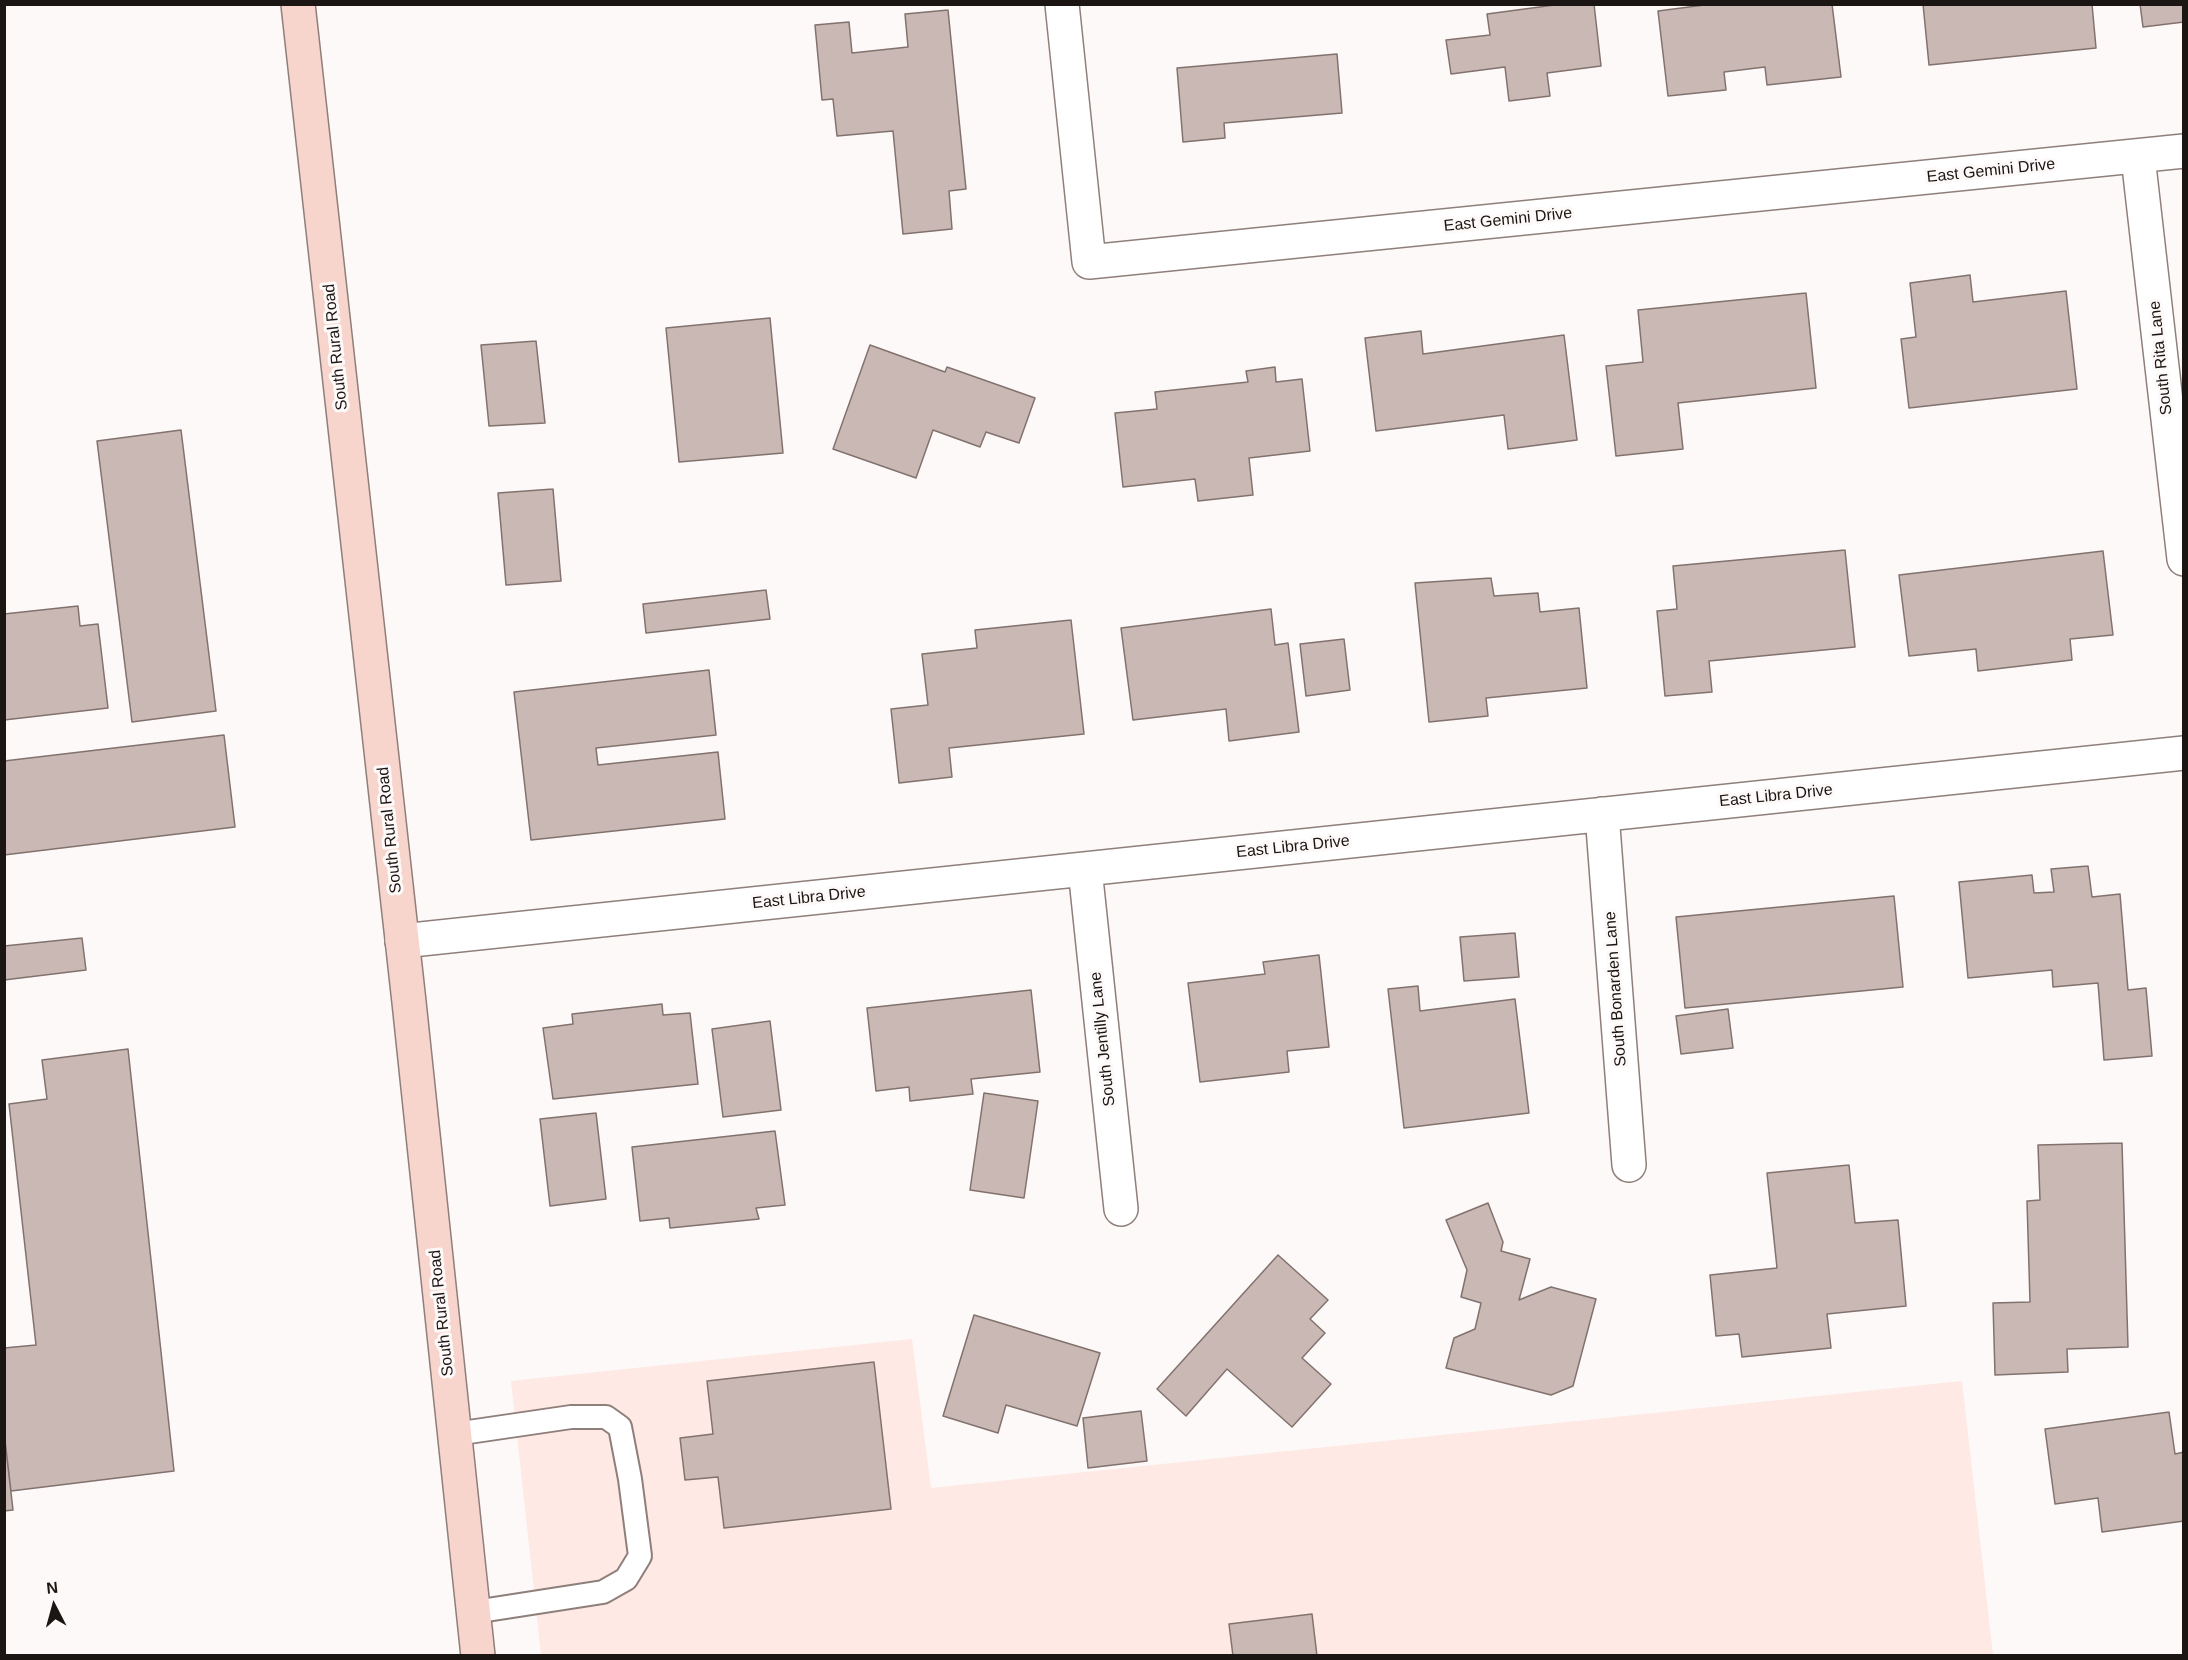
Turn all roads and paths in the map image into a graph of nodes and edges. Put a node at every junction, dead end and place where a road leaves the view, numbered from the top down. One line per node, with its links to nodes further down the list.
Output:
1 (298, 4): 9 (main road, South Rural Road)
2 (1062, 4): 4 (street, East Gemini Drive)
3 (2184, 151): 4 (street, East Gemini Drive)
4 (2138, 157): 5 (street, South Rita Lane)
5 (2184, 559)
6 (2184, 753): 7 (street, East Libra Drive)
7 (1602, 814): 8 (street, East Libra Drive); 10 (street, South Bonarden Lane)
8 (1085, 869): 9 (street, East Libra Drive); 11 (street, South Jentilly Lane)
9 (402, 940): 12 (main road, South Rural Road)
10 (1629, 1165)
11 (1121, 1209)
12 (455, 1434): 13 (main road, South Rural Road); 13 (lane)
13 (474, 1612): 14 (main road, South Rural Road)
14 (478, 1656)

